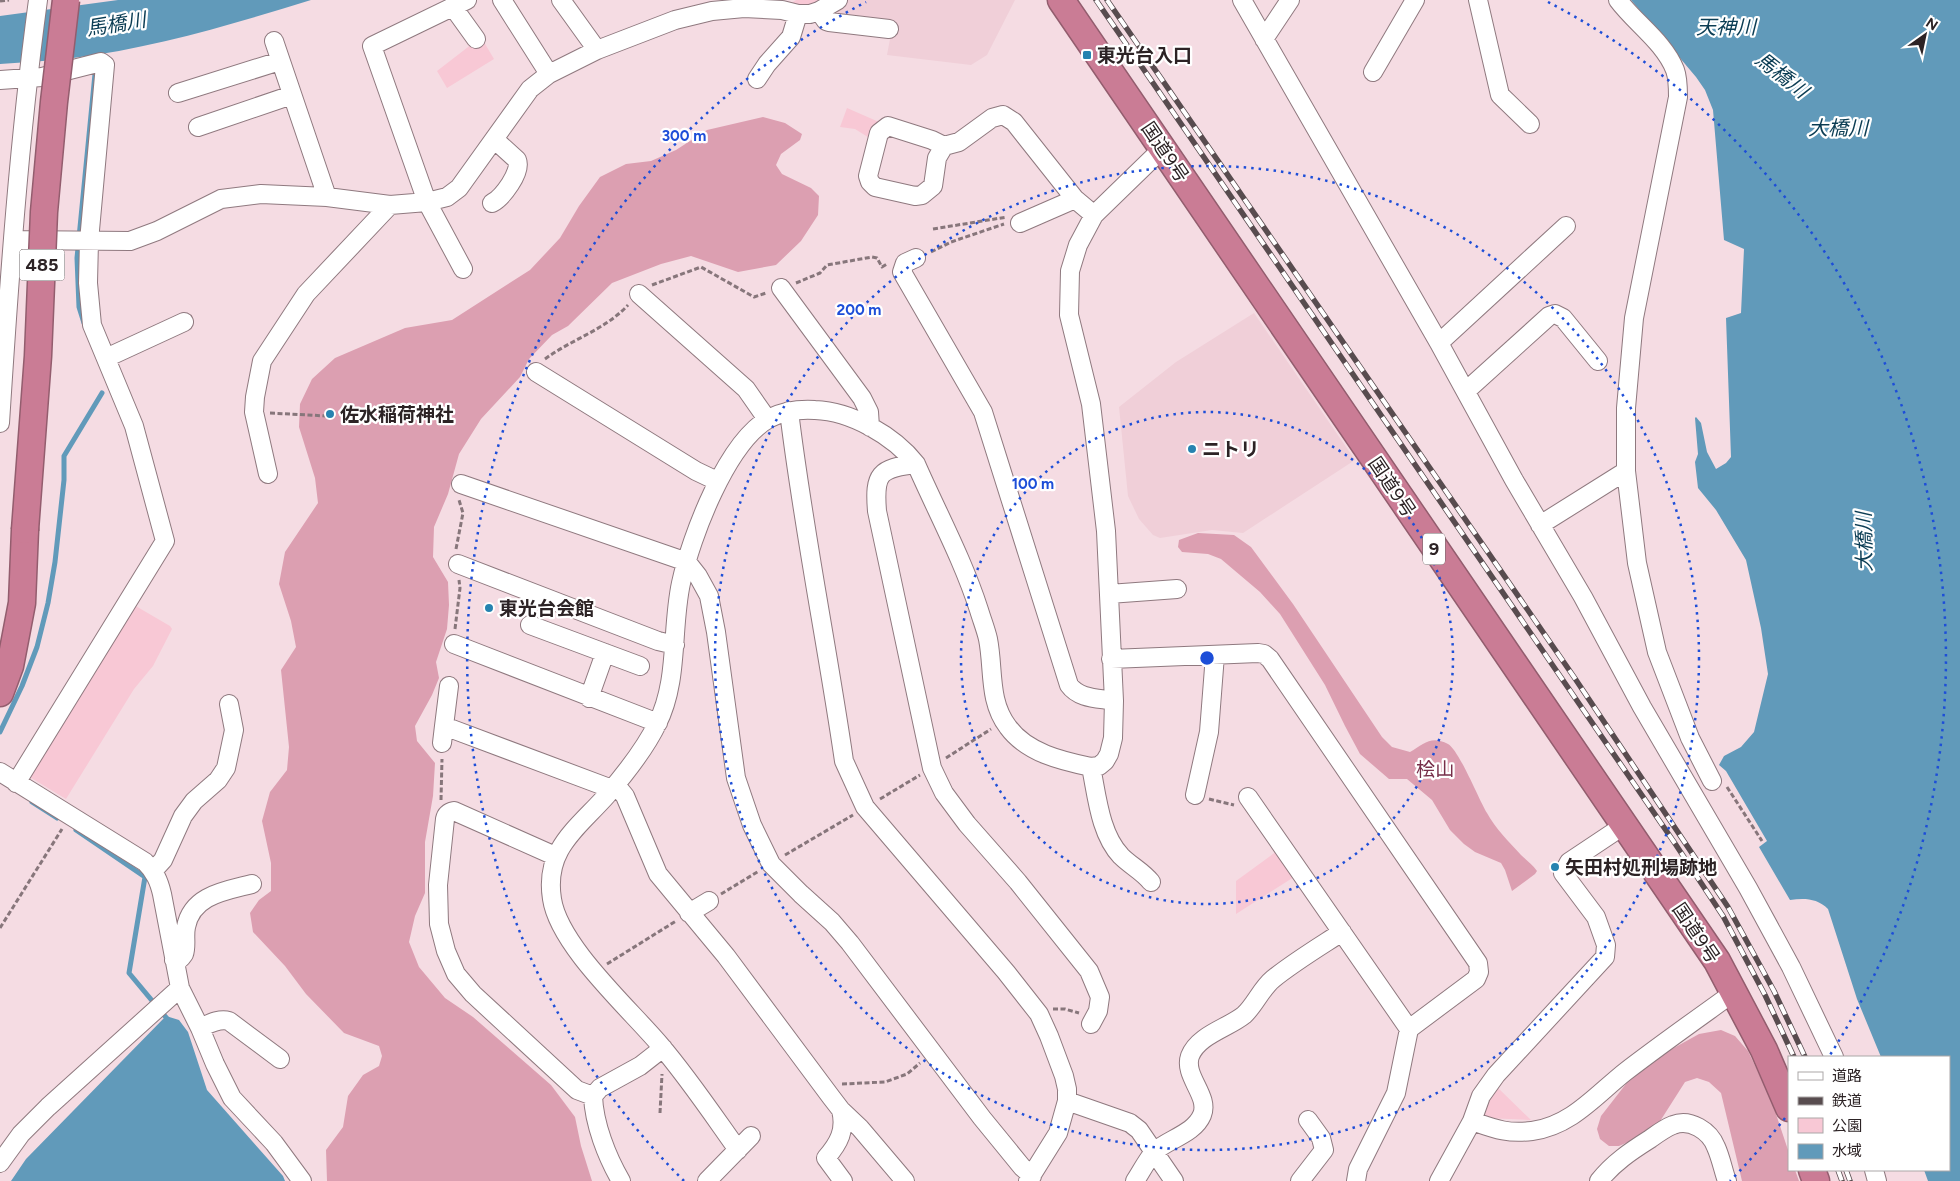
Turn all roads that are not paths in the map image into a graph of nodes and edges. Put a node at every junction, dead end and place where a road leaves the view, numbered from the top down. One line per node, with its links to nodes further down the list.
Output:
1 (38, 0): 23 (street)
2 (66, 0): 64 (highway, 485, bridge)
3 (502, 0): 22 (street)
4 (561, 0): 19 (street)
5 (838, 0): 14 (street)
6 (1061, 0): 32 (highway, 国道9号 / 9)
7 (1242, 0): 17 (street)
8 (1290, 0): 17 (street)
9 (1414, 0): 21 (street)
10 (1478, 0): 28 (street)
11 (1618, 0): 59 (street)
12 (460, 3): 16 (street); 35 (street)
13 (786, 8): 14 (street); 19 (street); 24 (street)
14 (819, 12): 15 (street)
15 (889, 29)
16 (476, 39)
17 (1264, 39): 49 (street)
18 (274, 41): 20 (street)
19 (597, 50): 22 (street)
20 (280, 61): 26 (street); 27 (street)
21 (1373, 72)
22 (549, 74): 30 (street)
23 (28, 78): 25 (street); 41 (street); 42 (street)
24 (757, 79)
25 (0, 80)
26 (178, 93)
27 (292, 95): 29 (street); 33 (street)
28 (1530, 124)
29 (198, 128)
30 (494, 139): 35 (street); 36 (street)
31 (944, 146): 31 (street); 34 (street)
32 (1163, 148): 38 (street); 90 (highway, 国道9号 / 9)
33 (327, 197): 37 (street); 42 (street)
34 (1075, 199): 38 (street); 39 (street)
35 (427, 202): 37 (street); 44 (street)
36 (492, 203)
37 (390, 205): 60 (street)
38 (1094, 215): 68 (street)
39 (1024, 220)
40 (1566, 226): 49 (street)
41 (13, 240): 42 (street); 48 (street)
42 (88, 241): 50 (street)
43 (916, 258): 80 (street)
44 (463, 269)
45 (782, 288): 57 (street)
46 (639, 294): 55 (street)
47 (184, 322): 50 (street)
48 (3, 339): 56 (street)
49 (1439, 343): 53 (street)
50 (106, 358): 86 (street)
51 (1598, 361): 53 (street)
52 (536, 372): 61 (street)
53 (1466, 391): 63 (street)
54 (789, 411): 55 (street); 57 (street); 108 (street)
55 (767, 420): 61 (street)
56 (0, 423)
57 (870, 427): 58 (street)
58 (916, 464): 83 (street); 101 (street)
59 (1626, 471): 63 (street); 85 (street)
60 (268, 474)
61 (717, 481): 65 (street)
62 (460, 491): 65 (street)
63 (1540, 525): 105 (street)
64 (25, 530): 69 (highway, 485); 78 (highway, 485)
65 (687, 562): 72 (street); 117 (street)
66 (458, 564): 72 (street)
67 (1178, 589): 68 (street)
68 (1108, 594): 75 (street)
69 (2, 621)
70 (530, 625): 73 (street)
71 (454, 644): 79 (street)
72 (675, 645): 82 (street)
73 (605, 653): 76 (street); 79 (street)
74 (1215, 655): 75 (street); 88 (street); 103 (street)
75 (1111, 659): 80 (street)
76 (640, 666)
77 (449, 686): 87 (street)
78 (0, 693)
79 (588, 698): 82 (street)
80 (1114, 700): 83 (street)
81 (229, 704): 92 (street)
82 (658, 723): 87 (street)
83 (1091, 767): 93 (street)
84 (0, 772): 86 (street)
85 (1712, 781)
86 (16, 783): 92 (street)
87 (614, 787): 91 (street); 96 (street)
88 (1195, 795)
89 (1248, 797): 97 (street)
90 (1623, 826): 100 (highway, 国道9号 / 9); 112 (street)
91 (555, 856): 104 (street); 107 (street)
92 (153, 871): 98 (street)
93 (1151, 882)
94 (252, 884): 98 (street)
95 (709, 901): 96 (street)
96 (689, 913): 110 (street)
97 (1342, 932): 103 (street); 115 (street)
98 (174, 960): 99 (street)
99 (180, 988): 102 (street); 116 (street)
100 (1733, 992): 109 (highway, 国道9号 / 9); 112 (street)
101 (1091, 1024)
102 (200, 1028): 106 (street); 118 (street)
103 (1409, 1029): 126 (street)
104 (663, 1048): 107 (street); 114 (street)
105 (1834, 1056)
106 (280, 1059)
107 (594, 1096): 119 (street)
108 (1067, 1101): 115 (street); 117 (street)
109 (1788, 1106)
110 (841, 1110): 121 (street); 122 (street)
111 (1308, 1120): 125 (street)
112 (1472, 1121): 127 (street)
113 (751, 1136): 114 (street)
114 (738, 1150): 120 (street)
115 (1154, 1152): 123 (street); 124 (street)
116 (0, 1163)
117 (1030, 1178)
118 (302, 1181)
119 (620, 1181)
120 (707, 1181)
121 (843, 1181)
122 (906, 1181)
123 (1136, 1181)
124 (1174, 1181)
125 (1300, 1181)
126 (1356, 1181)
127 (1439, 1181)
128 (1599, 1181): 129 (street)
129 (1727, 1181)

